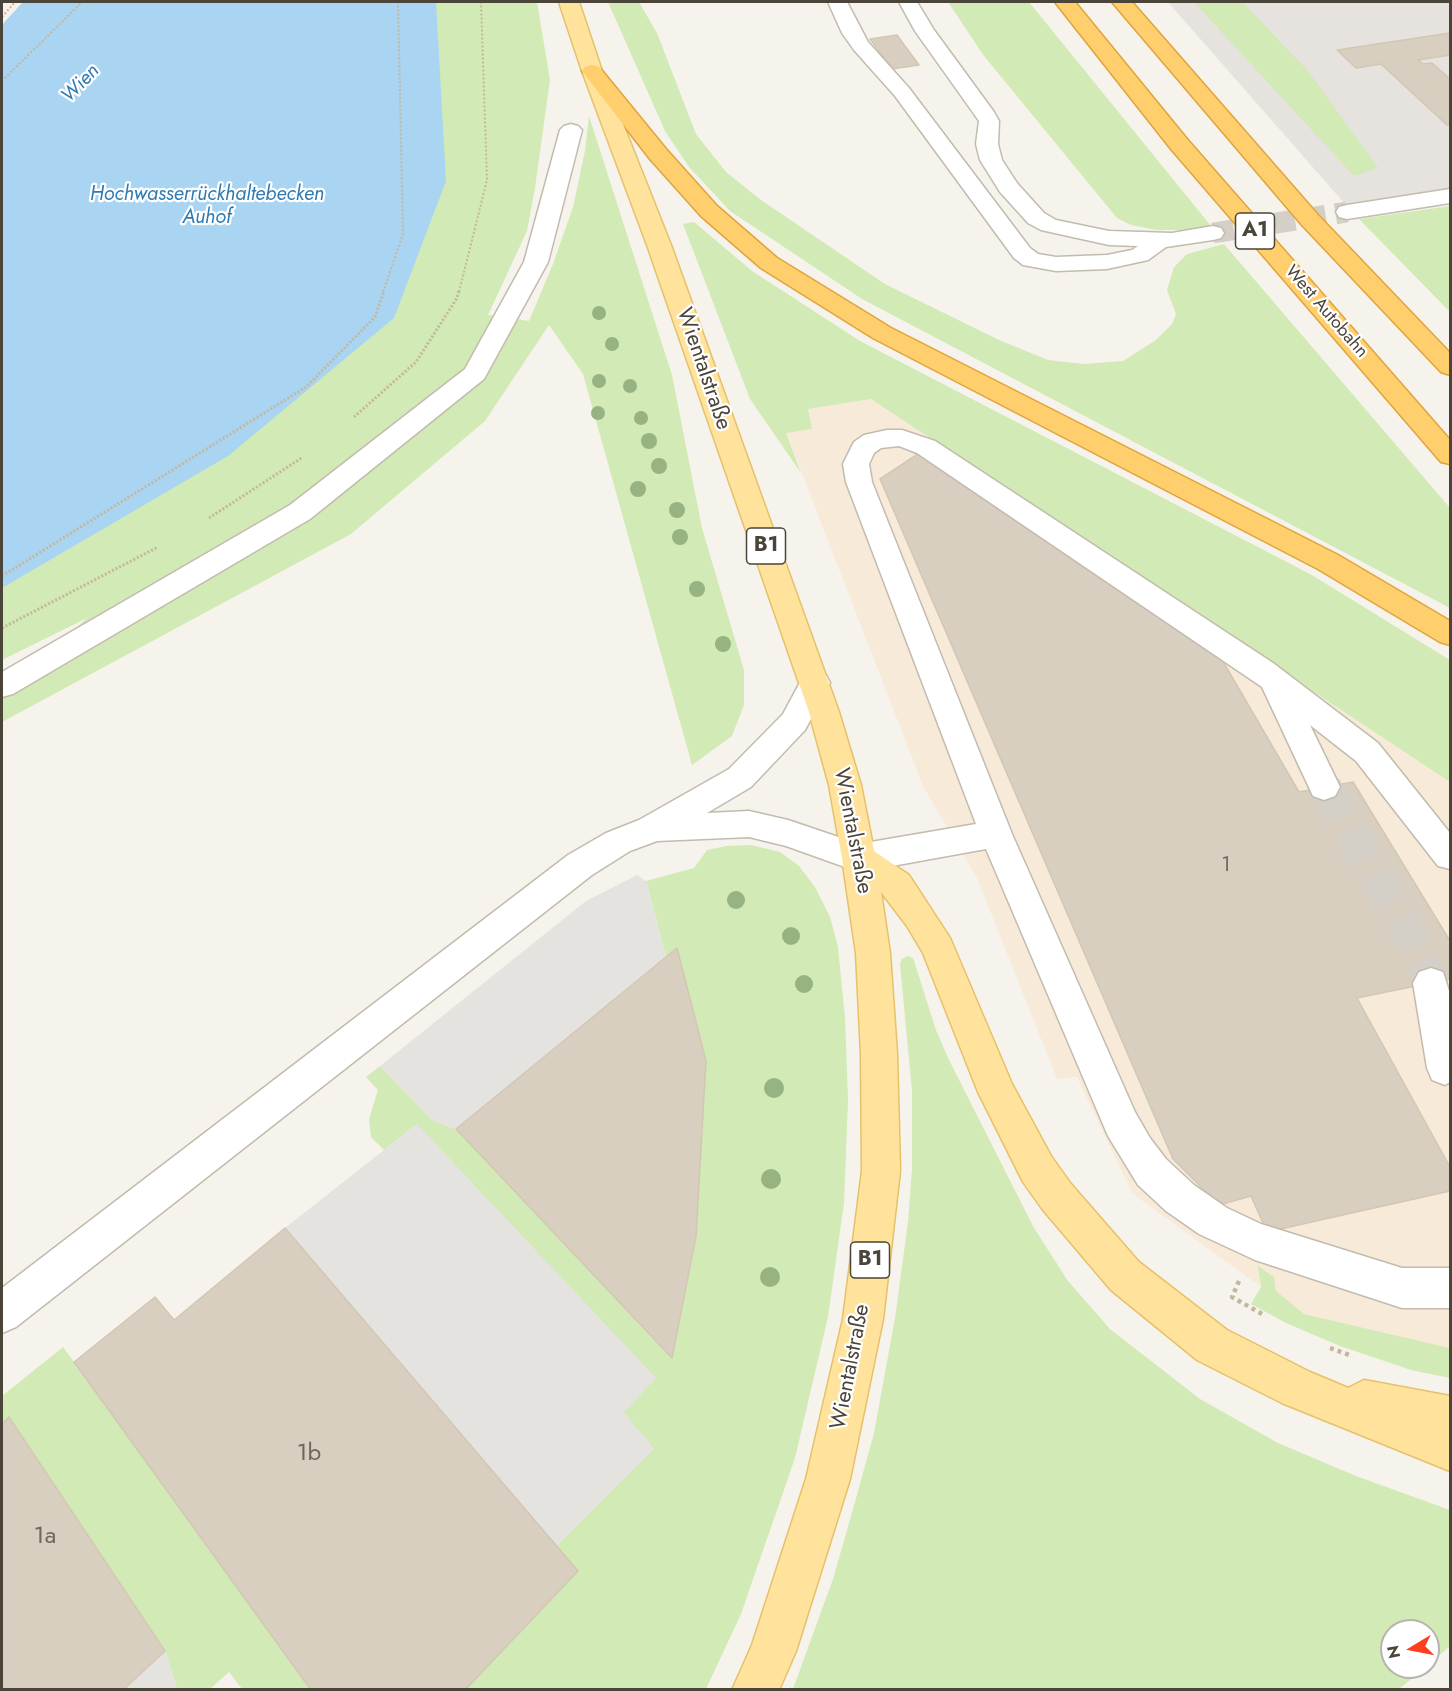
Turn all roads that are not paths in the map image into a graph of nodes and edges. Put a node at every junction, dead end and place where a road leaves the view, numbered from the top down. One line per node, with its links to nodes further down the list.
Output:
1 (569, 2): 6 (main road, Wientalstraße / B1)
2 (838, 2): 11 (street)
3 (908, 2): 11 (street)
4 (1065, 2): 13 (highway, West Autobahn / A1)
5 (1122, 2): 12 (highway, A1)
6 (592, 71): 14 (highway); 16 (main road, Wientalstraße / B1)
7 (571, 130): 17 (street)
8 (1450, 196): 9 (street)
9 (1347, 212)
10 (1213, 233): 11 (street)
11 (1160, 240)
12 (1450, 367)
13 (1450, 456)
14 (1450, 634)
15 (1273, 679): 18 (street); 20 (street); 21 (street)
16 (815, 683): 19 (street); 22 (main road, Wientalstraße / B1)
17 (2, 686)
18 (1324, 787)
19 (651, 829): 22 (street); 28 (street)
20 (996, 834): 22 (street); 25 (street)
21 (1450, 856)
22 (860, 858): 29 (main road); 32 (main road, Wientalstraße / B1)
23 (1431, 982): 24 (street)
24 (1449, 1070)
25 (1402, 1288): 26 (street); 27 (street)
26 (1450, 1288)
27 (1450, 1304)
28 (2, 1313)
29 (1297, 1388): 30 (main road); 31 (main road)
30 (1450, 1417)
31 (1450, 1450)
32 (755, 1689)

